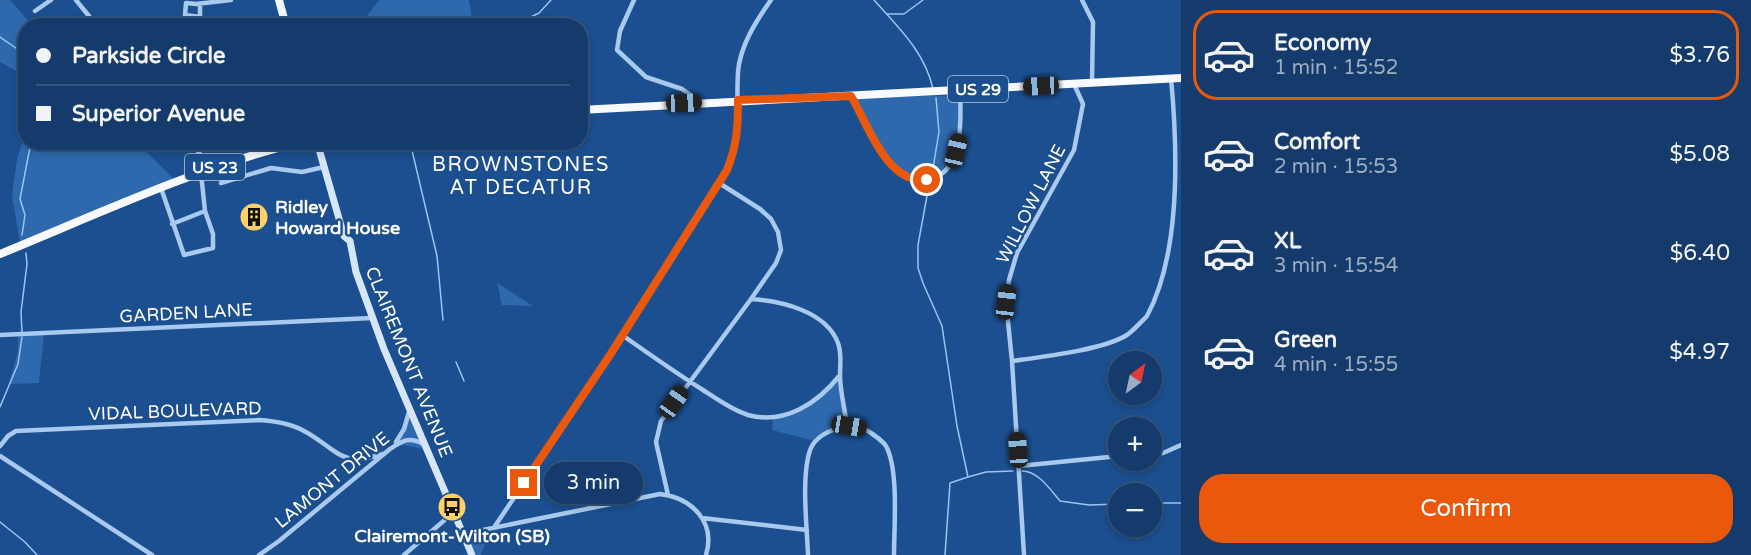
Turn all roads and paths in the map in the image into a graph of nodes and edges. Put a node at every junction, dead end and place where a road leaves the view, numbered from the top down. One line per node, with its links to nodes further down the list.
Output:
1 (51, 0): 9 (street)
2 (76, 0): 10 (street)
3 (231, 0): 8 (street)
4 (279, 0): 11 (main road)
5 (634, 0): 18 (street)
6 (771, 0): 17 (street)
7 (1082, 0): 13 (street)
8 (200, 4)
9 (35, 11)
10 (91, 18)
11 (284, 18)
12 (1176, 78): 13 (highway, US 29); 29 (street)
13 (1092, 82): 14 (highway, US 29)
14 (1074, 84): 15 (highway, US 29); 38 (street, WILLOW LANE)
15 (960, 90): 16 (highway, US 29); 16 (street)
16 (851, 96): 17 (highway, US 29)
17 (738, 100): 18 (highway, US 29); 27 (street)
18 (702, 103): 19 (highway, US 29)
19 (588, 110)
20 (197, 150): 24 (street)
21 (268, 150): 24 (highway, US 23)
22 (319, 150): 23 (main road, CLAIREMONT AVENUE)
23 (324, 167): 26 (street); 35 (main road, CLAIREMONT AVENUE)
24 (211, 169): 25 (highway, US 23)
25 (201, 173): 28 (highway, US 23); 30 (street)
26 (221, 183)
27 (719, 183): 34 (street); 37 (street)
28 (161, 188): 31 (street); 32 (highway, US 23)
29 (1180, 207)
30 (205, 211): 31 (street); 31 (street)
31 (172, 224)
32 (0, 254)
33 (1166, 288): 38 (street)
34 (751, 299): 39 (street); 40 (street)
35 (372, 318): 36 (street, GARDEN LANE); 41 (main road, CLAIREMONT AVENUE)
36 (0, 334)
37 (622, 335): 40 (street); 55 (street)
38 (1012, 361): 51 (street, WILLOW LANE)
39 (840, 375): 40 (street); 42 (street)
40 (688, 381): 52 (street)
41 (410, 410): 45 (main road, CLAIREMONT AVENUE); 46 (street)
42 (847, 426): 56 (street); 64 (street)
43 (1181, 445): 47 (street)
44 (0, 446): 48 (street, VIDAL BOULEVARD)
45 (425, 446): 46 (street, LAMONT DRIVE); 53 (main road, CLAIREMONT AVENUE)
46 (390, 449): 48 (street, LAMONT DRIVE)
47 (1162, 453)
48 (383, 454): 59 (street, LAMONT DRIVE)
49 (0, 456): 58 (street)
50 (1108, 457): 51 (street)
51 (1019, 466): 65 (street, WILLOW LANE)
52 (668, 495): 54 (street); 55 (street)
53 (454, 512): 57 (main road, CLAIREMONT AVENUE); 60 (street)
54 (702, 518): 56 (street); 62 (street)
55 (495, 526): 57 (street)
56 (807, 530): 63 (street)
57 (463, 534): 61 (main road, CLAIREMONT AVENUE)
58 (152, 555)
59 (259, 555)
60 (404, 555)
61 (472, 555)
62 (706, 555)
63 (808, 555)
64 (894, 555)
65 (1024, 555)

